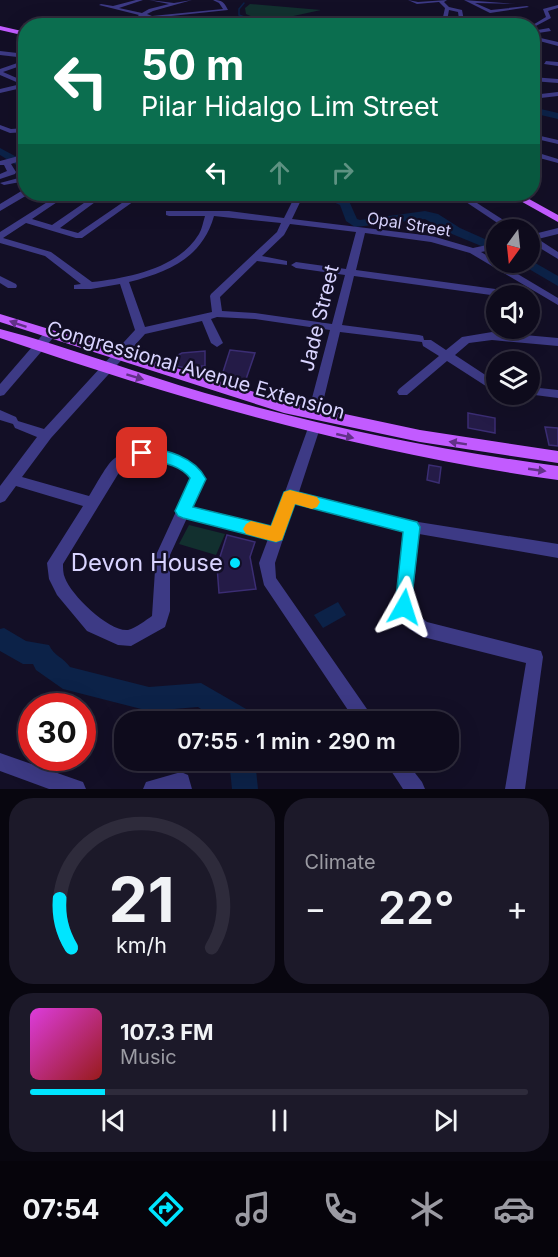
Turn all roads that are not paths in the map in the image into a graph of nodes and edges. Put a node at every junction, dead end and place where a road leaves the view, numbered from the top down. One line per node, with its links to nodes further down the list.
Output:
1 (120, 0): 10 (street)
2 (141, 0): 15 (street)
3 (151, 0): 12 (street)
4 (189, 0): 12 (street)
5 (215, 0): 18 (street)
6 (410, 0): 7 (street)
7 (443, 0): 16 (street)
8 (467, 1): 8 (street)
9 (94, 2): 10 (street)
10 (102, 2): 15 (street)
11 (548, 2): 13 (street)
12 (182, 4): 17 (street)
13 (558, 4): 22 (street)
14 (211, 7): 17 (street)
15 (111, 8): 18 (street)
16 (447, 8): 20 (street); 21 (street)
17 (149, 12): 18 (street)
18 (142, 16): 19 (street)
19 (139, 18)
20 (445, 18)
21 (462, 18)
22 (540, 25)
23 (0, 28): 26 (main road)
24 (549, 30): 25 (street)
25 (540, 31)
26 (18, 32)
27 (558, 36): 28 (street)
28 (540, 39): 29 (street)
29 (558, 44)
30 (0, 53): 31 (street)
31 (18, 55)
32 (546, 63): 33 (street)
33 (558, 64)
34 (18, 65): 35 (street)
35 (0, 72): 38 (street)
36 (540, 80): 37 (street)
37 (558, 81)
38 (18, 82)
39 (18, 86): 40 (street)
40 (0, 91)
41 (558, 94): 42 (street)
42 (540, 95)
43 (0, 127): 44 (street)
44 (18, 130)
45 (540, 138): 46 (street)
46 (558, 142)
47 (540, 155): 49 (street)
48 (13, 160): 50 (street)
49 (558, 161)
50 (0, 177)
51 (18, 179): 52 (street)
52 (0, 185)
53 (18, 197): 60 (street)
54 (54, 201): 65 (street)
55 (92, 201): 67 (street)
56 (130, 201): 67 (street)
57 (297, 201): 66 (street)
58 (469, 201): 63 (street)
59 (526, 201): 64 (main road)
60 (0, 208)
61 (168, 213): 62 (street, Opal Street)
62 (210, 214): 66 (street, Opal Street); 81 (street)
63 (498, 219)
64 (558, 219)
65 (25, 220): 67 (street); 71 (street)
66 (286, 222): 68 (street, Opal Street); 76 (street)
67 (54, 228)
68 (361, 231): 74 (street, Opal Street); 79 (street, Jade Street)
69 (558, 231): 70 (street)
70 (540, 236)
71 (0, 238): 83 (street)
72 (540, 244): 75 (street)
73 (486, 248): 74 (street)
74 (473, 251): 87 (street, Opal Street)
75 (558, 256)
76 (256, 258): 77 (street); 88 (street)
77 (284, 263)
78 (296, 266): 79 (street)
79 (350, 273): 85 (street); 90 (street, Jade Street)
80 (0, 279): 82 (street)
81 (124, 281): 83 (street); 91 (street)
82 (12, 286)
83 (91, 286): 84 (street)
84 (78, 287)
85 (486, 291)
86 (540, 298): 87 (street)
87 (556, 301)
88 (211, 315): 90 (street); 91 (street); 94 (street)
89 (0, 318): 93 (main road, Congressional Avenue Extension, one-way to 89)
90 (336, 328): 97 (street); 107 (street, Jade Street)
91 (141, 331): 98 (street)
92 (0, 333): 96 (main road, Congressional Avenue Extension)
93 (49, 335): 96 (street); 98 (main road, Congressional Avenue Extension)
94 (217, 342)
95 (558, 342): 97 (street)
96 (38, 346): 99 (main road, Congressional Avenue Extension); 101 (street)
97 (448, 356): 100 (street); 102 (street)
98 (119, 357): 99 (street); 105 (main road, Congressional Avenue Extension)
99 (108, 369): 105 (main road, Congressional Avenue Extension, one-way to 105); 108 (street)
100 (486, 381)
101 (0, 392)
102 (403, 392)
103 (540, 392): 104 (street)
104 (558, 394)
105 (251, 405): 107 (main road, Congressional Avenue Extension)
106 (10, 420): 108 (street)
107 (313, 421): 109 (main road, Congressional Avenue Extension, one-way to 107); 110 (main road, Congressional Avenue Extension, one-way to 110); 112 (street, Jade Street)
108 (46, 435): 111 (street)
109 (558, 457)
110 (558, 473)
111 (13, 480): 113 (street); 114 (street)
112 (290, 496): 116 (street); 117 (street, Jade Street)
113 (0, 497)
114 (92, 503): 115 (street); 115 (street)
115 (183, 511): 117 (street)
116 (412, 527): 118 (street); 126 (street)
117 (276, 535): 119 (street, Jade Street)
118 (558, 551)
119 (358, 711)
120 (0, 762): 122 (street)
121 (401, 771): 125 (street)
122 (76, 789)
123 (153, 789): 124 (street)
124 (182, 789)
125 (415, 789)
126 (515, 789)

